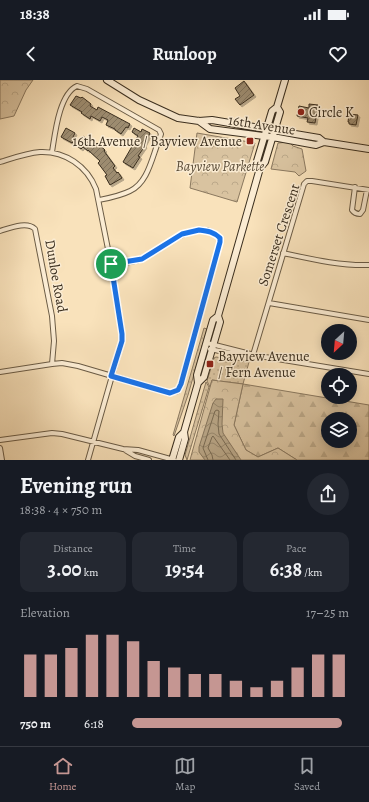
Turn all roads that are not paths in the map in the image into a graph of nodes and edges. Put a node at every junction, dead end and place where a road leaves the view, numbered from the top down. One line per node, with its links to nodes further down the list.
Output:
1 (107, 80): 4 (main road, 16th Avenue)
2 (285, 80): 3 (main road)
3 (277, 107): 5 (main road); 6 (main road)
4 (199, 121): 5 (main road, 16th Avenue); 7 (main road, 16th Avenue)
5 (267, 128): 6 (main road, 16th Avenue); 7 (main road)
6 (275, 130): 8 (main road); 9 (main road, 16th Avenue)
7 (265, 136): 8 (main road, 16th Avenue); 13 (main road)
8 (272, 137): 9 (main road, 16th Avenue); 13 (main road)
9 (324, 142): 10 (main road, 16th Avenue)
10 (369, 149)
11 (52, 152): 12 (street); 16 (street); 16 (street)
12 (0, 162)
13 (260, 168): 23 (main road)
14 (355, 188): 15 (street, Somerset Crescent); 15 (street); 18 (street, Somerset Crescent)
15 (368, 190)
16 (99, 200): 19 (street)
17 (0, 231): 25 (street, Dunloe Road)
18 (283, 253): 20 (street); 21 (street, Somerset Crescent)
19 (111, 264): 28 (street); 28 (street)
20 (369, 265)
21 (269, 303): 22 (street); 24 (street, Somerset Crescent)
22 (369, 320)
23 (209, 347): 24 (street); 29 (main road)
24 (253, 355): 27 (street)
25 (52, 364): 26 (street); 28 (street)
26 (0, 372)
27 (369, 374)
28 (111, 376): 31 (street)
29 (184, 432): 37 (main road); 38 (main road)
30 (0, 440): 31 (street)
31 (93, 441): 33 (street); 35 (street)
32 (0, 448): 34 (street)
33 (123, 449): 36 (street); 37 (street)
34 (2, 460)
35 (88, 460)
36 (149, 460)
37 (173, 460)
38 (179, 460)

